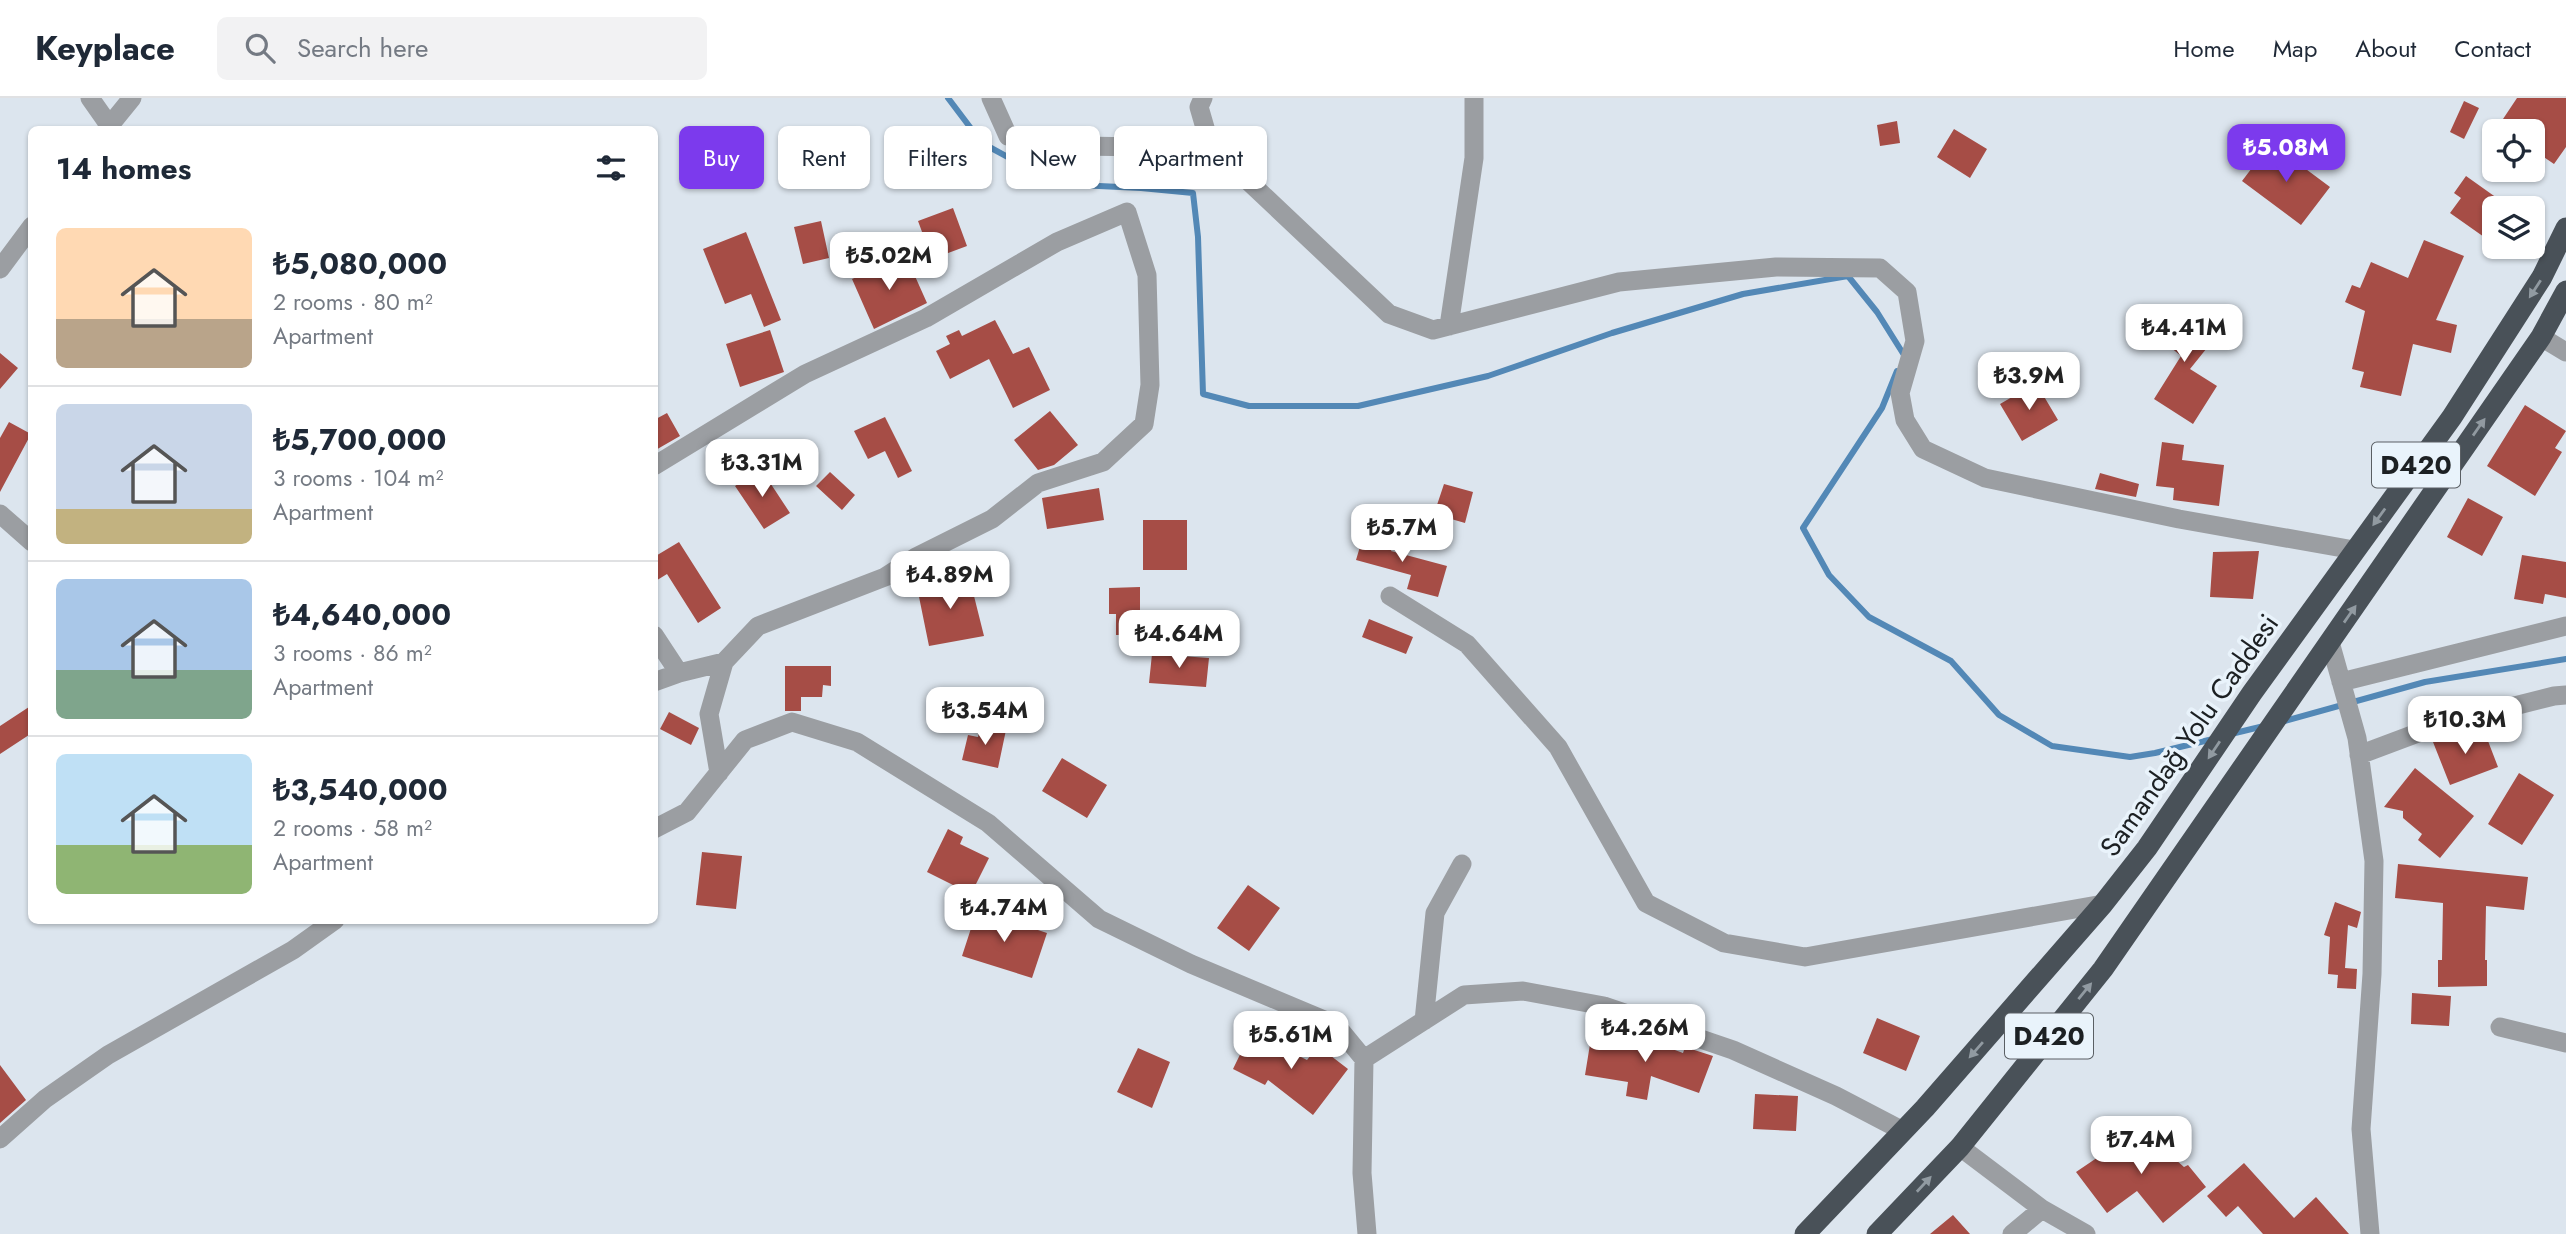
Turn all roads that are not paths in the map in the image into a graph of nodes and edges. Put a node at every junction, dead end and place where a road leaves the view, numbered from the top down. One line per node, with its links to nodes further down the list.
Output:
1 (90, 98): 6 (street)
2 (132, 98): 7 (street)
3 (991, 98): 9 (street)
4 (1203, 98): 8 (street)
5 (1474, 98): 15 (street)
6 (106, 126)
7 (108, 126)
8 (1205, 126)
9 (1114, 147)
10 (1257, 189): 15 (street)
11 (2566, 228): 21 (highway, Samandağ Yolu Caddesi / D420, one-way to 21)
12 (28, 231): 13 (street)
13 (0, 269)
14 (2566, 291): 16 (highway, D420)
15 (1449, 326): 21 (street)
16 (2541, 337): 17 (street); 25 (highway, D420, one-way to 16)
17 (2566, 352)
18 (658, 464): 26 (street)
19 (0, 514): 20 (street)
20 (28, 538)
21 (2354, 550): 35 (highway, Samandağ Yolu Caddesi / D420, one-way to 35)
22 (1390, 596): 35 (street)
23 (2566, 626): 29 (street)
24 (658, 641): 27 (street)
25 (2330, 642): 29 (street); 43 (highway, D420, one-way to 25)
26 (724, 662): 27 (street); 32 (street)
27 (679, 673): 28 (street)
28 (658, 681)
29 (2343, 687): 31 (street)
30 (2566, 695): 31 (street)
31 (2359, 755): 50 (street)
32 (719, 773): 33 (street); 40 (street)
33 (658, 827)
34 (1462, 864): 37 (street)
35 (2103, 904): 41 (highway, Samandağ Yolu Caddesi / D420, one-way to 41)
36 (329, 924): 42 (street)
37 (1424, 1021): 40 (street); 41 (street)
38 (2500, 1027): 39 (street)
39 (2566, 1043)
40 (1364, 1059): 45 (street)
41 (1903, 1131): 46 (highway, Samandağ Yolu Caddesi / D420)
42 (0, 1139)
43 (1959, 1147): 44 (street); 47 (highway, D420, one-way to 43)
44 (2042, 1209): 48 (street); 49 (street)
45 (1367, 1234)
46 (1805, 1234)
47 (1877, 1234)
48 (2012, 1234)
49 (2086, 1234)
50 (2370, 1234)

